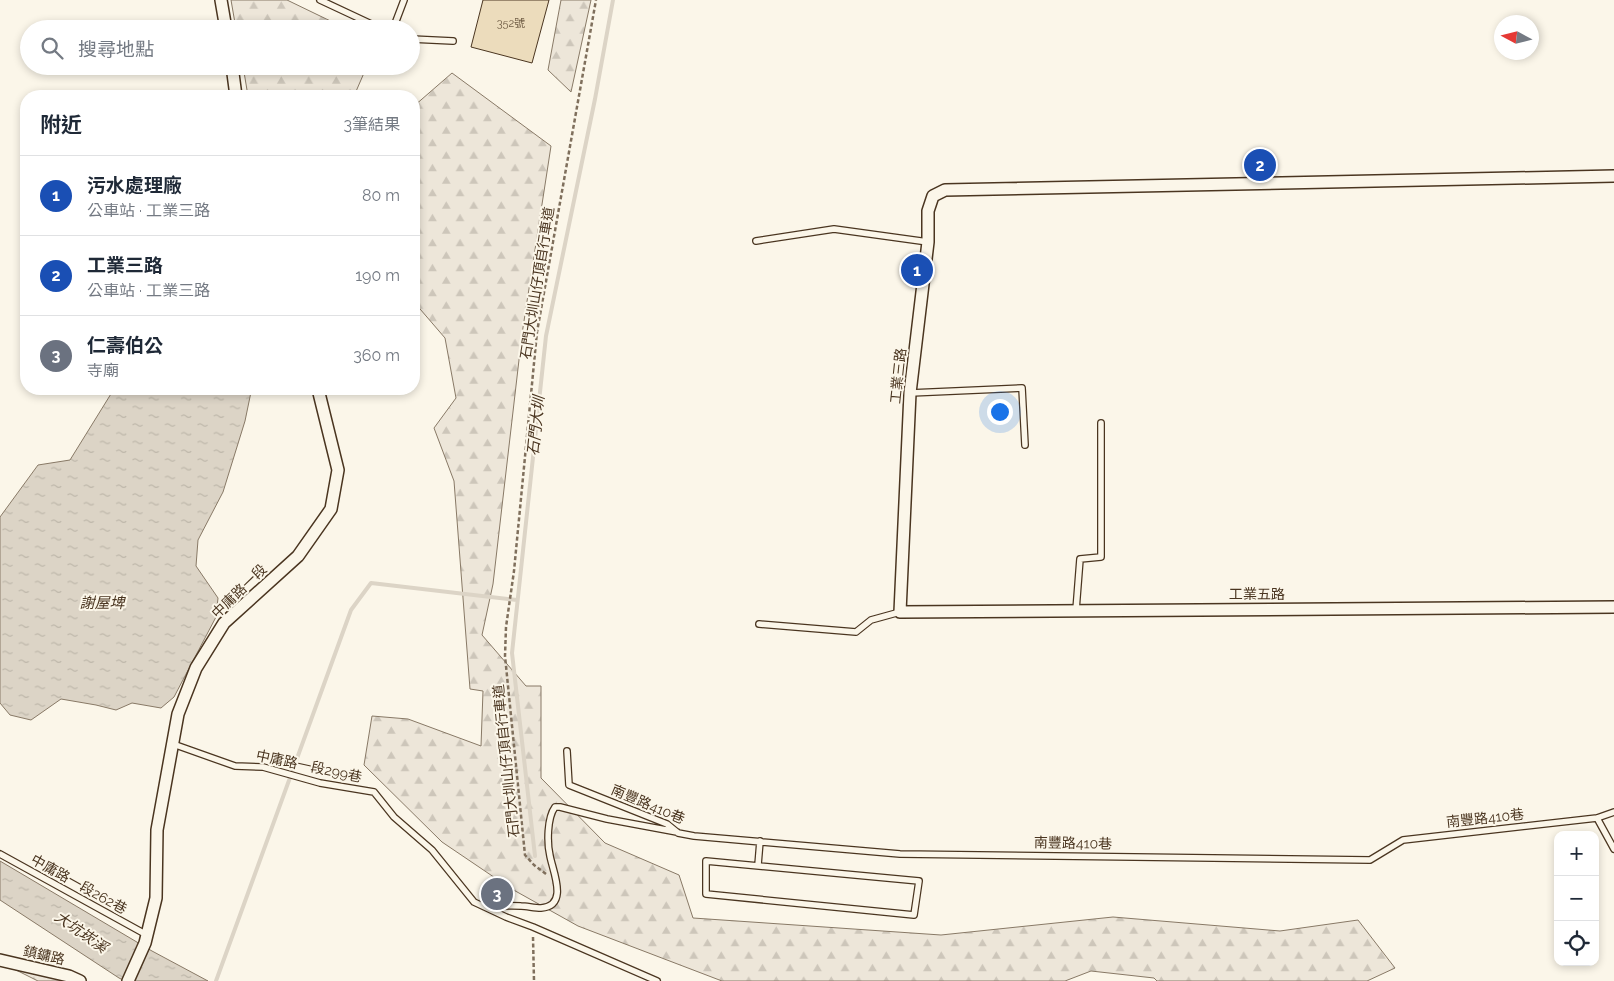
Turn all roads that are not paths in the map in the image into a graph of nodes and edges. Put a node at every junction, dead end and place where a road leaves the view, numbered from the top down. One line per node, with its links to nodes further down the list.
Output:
1 (221, 0): 4 (street)
2 (320, 0): 5 (lane)
3 (404, 0): 6 (lane)
4 (224, 20)
5 (363, 20)
6 (396, 20)
7 (420, 39): 8 (lane)
8 (453, 40)
9 (233, 75): 10 (street)
10 (235, 90)
11 (1614, 176): 13 (street, 工業三路)
12 (756, 241): 13 (lane)
13 (928, 242): 14 (street, 工業三路)
14 (910, 393): 17 (lane); 20 (street, 工業三路)
15 (318, 395): 22 (street, 中庸路一段)
16 (1101, 423): 19 (lane)
17 (1025, 445)
18 (1614, 607): 19 (street, 工業五路)
19 (1076, 610): 20 (street, 工業五路)
20 (900, 612): 21 (lane)
21 (759, 624)
22 (173, 744): 31 (lane, 中庸路一段299巷); 32 (street, 中庸路一段)
23 (567, 751): 26 (lane, 南豐路410巷)
24 (1614, 812): 25 (lane, 南豐路410巷)
25 (1597, 818): 27 (lane, 南豐路410巷); 28 (lane)
26 (678, 832): 27 (lane, 南豐路410巷); 31 (lane)
27 (760, 841): 30 (lane)
28 (1614, 848)
29 (0, 854): 32 (lane, 中庸路一段262巷)
30 (758, 865): 30 (lane)
31 (484, 907): 36 (lane, 中庸路一段299巷)
32 (146, 939): 35 (street, 中庸路一段)
33 (0, 960): 34 (street, 鎮鏞路)
34 (80, 981)
35 (128, 981)
36 (657, 981)

